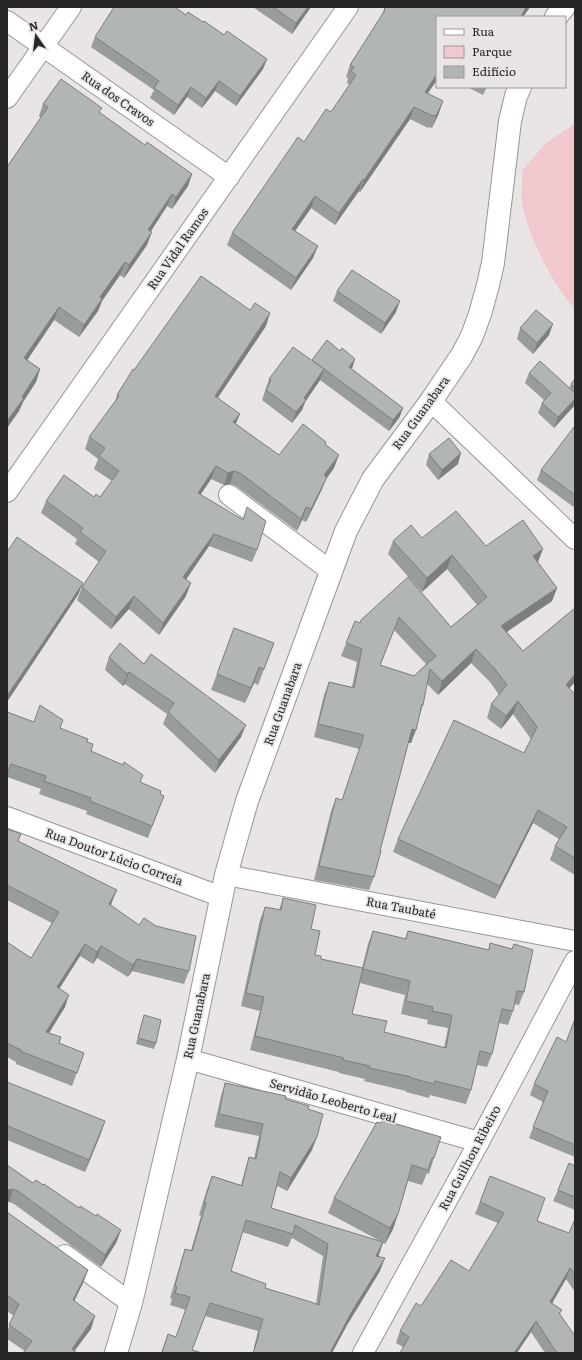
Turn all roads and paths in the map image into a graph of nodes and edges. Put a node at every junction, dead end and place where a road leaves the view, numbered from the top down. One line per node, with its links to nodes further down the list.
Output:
1 (71, 7): 6 (street)
2 (348, 7): 9 (street, Rua Vidal Ramos)
3 (564, 7): 4 (main road)
4 (557, 16)
5 (7, 21): 6 (street, Rua dos Cravos)
6 (43, 46): 8 (street); 9 (street, Rua dos Cravos)
7 (520, 88): 10 (main road, Rua Guanabara)
8 (7, 98)
9 (229, 177): 11 (street, Rua Vidal Ramos)
10 (431, 401): 13 (street); 14 (main road, Rua Guanabara)
11 (7, 492)
12 (229, 495): 14 (street)
13 (575, 539)
14 (331, 571): 16 (main road, Rua Guanabara)
15 (7, 817): 17 (street, Rua Doutor Lúcio Correia)
16 (226, 875): 17 (main road, Rua Guanabara); 18 (street, Rua Taubaté)
17 (222, 897): 20 (main road, Rua Guanabara)
18 (575, 942)
19 (575, 961): 21 (street, Rua Guilhon Ribeiro)
20 (188, 1059): 21 (street, Servidão Leoberto Leal); 23 (main road, Rua Guanabara)
21 (479, 1142): 25 (street, Rua Guilhon Ribeiro)
22 (50, 1244): 23 (street)
23 (131, 1303): 24 (main road, Rua Guanabara)
24 (116, 1353)
25 (363, 1353)

